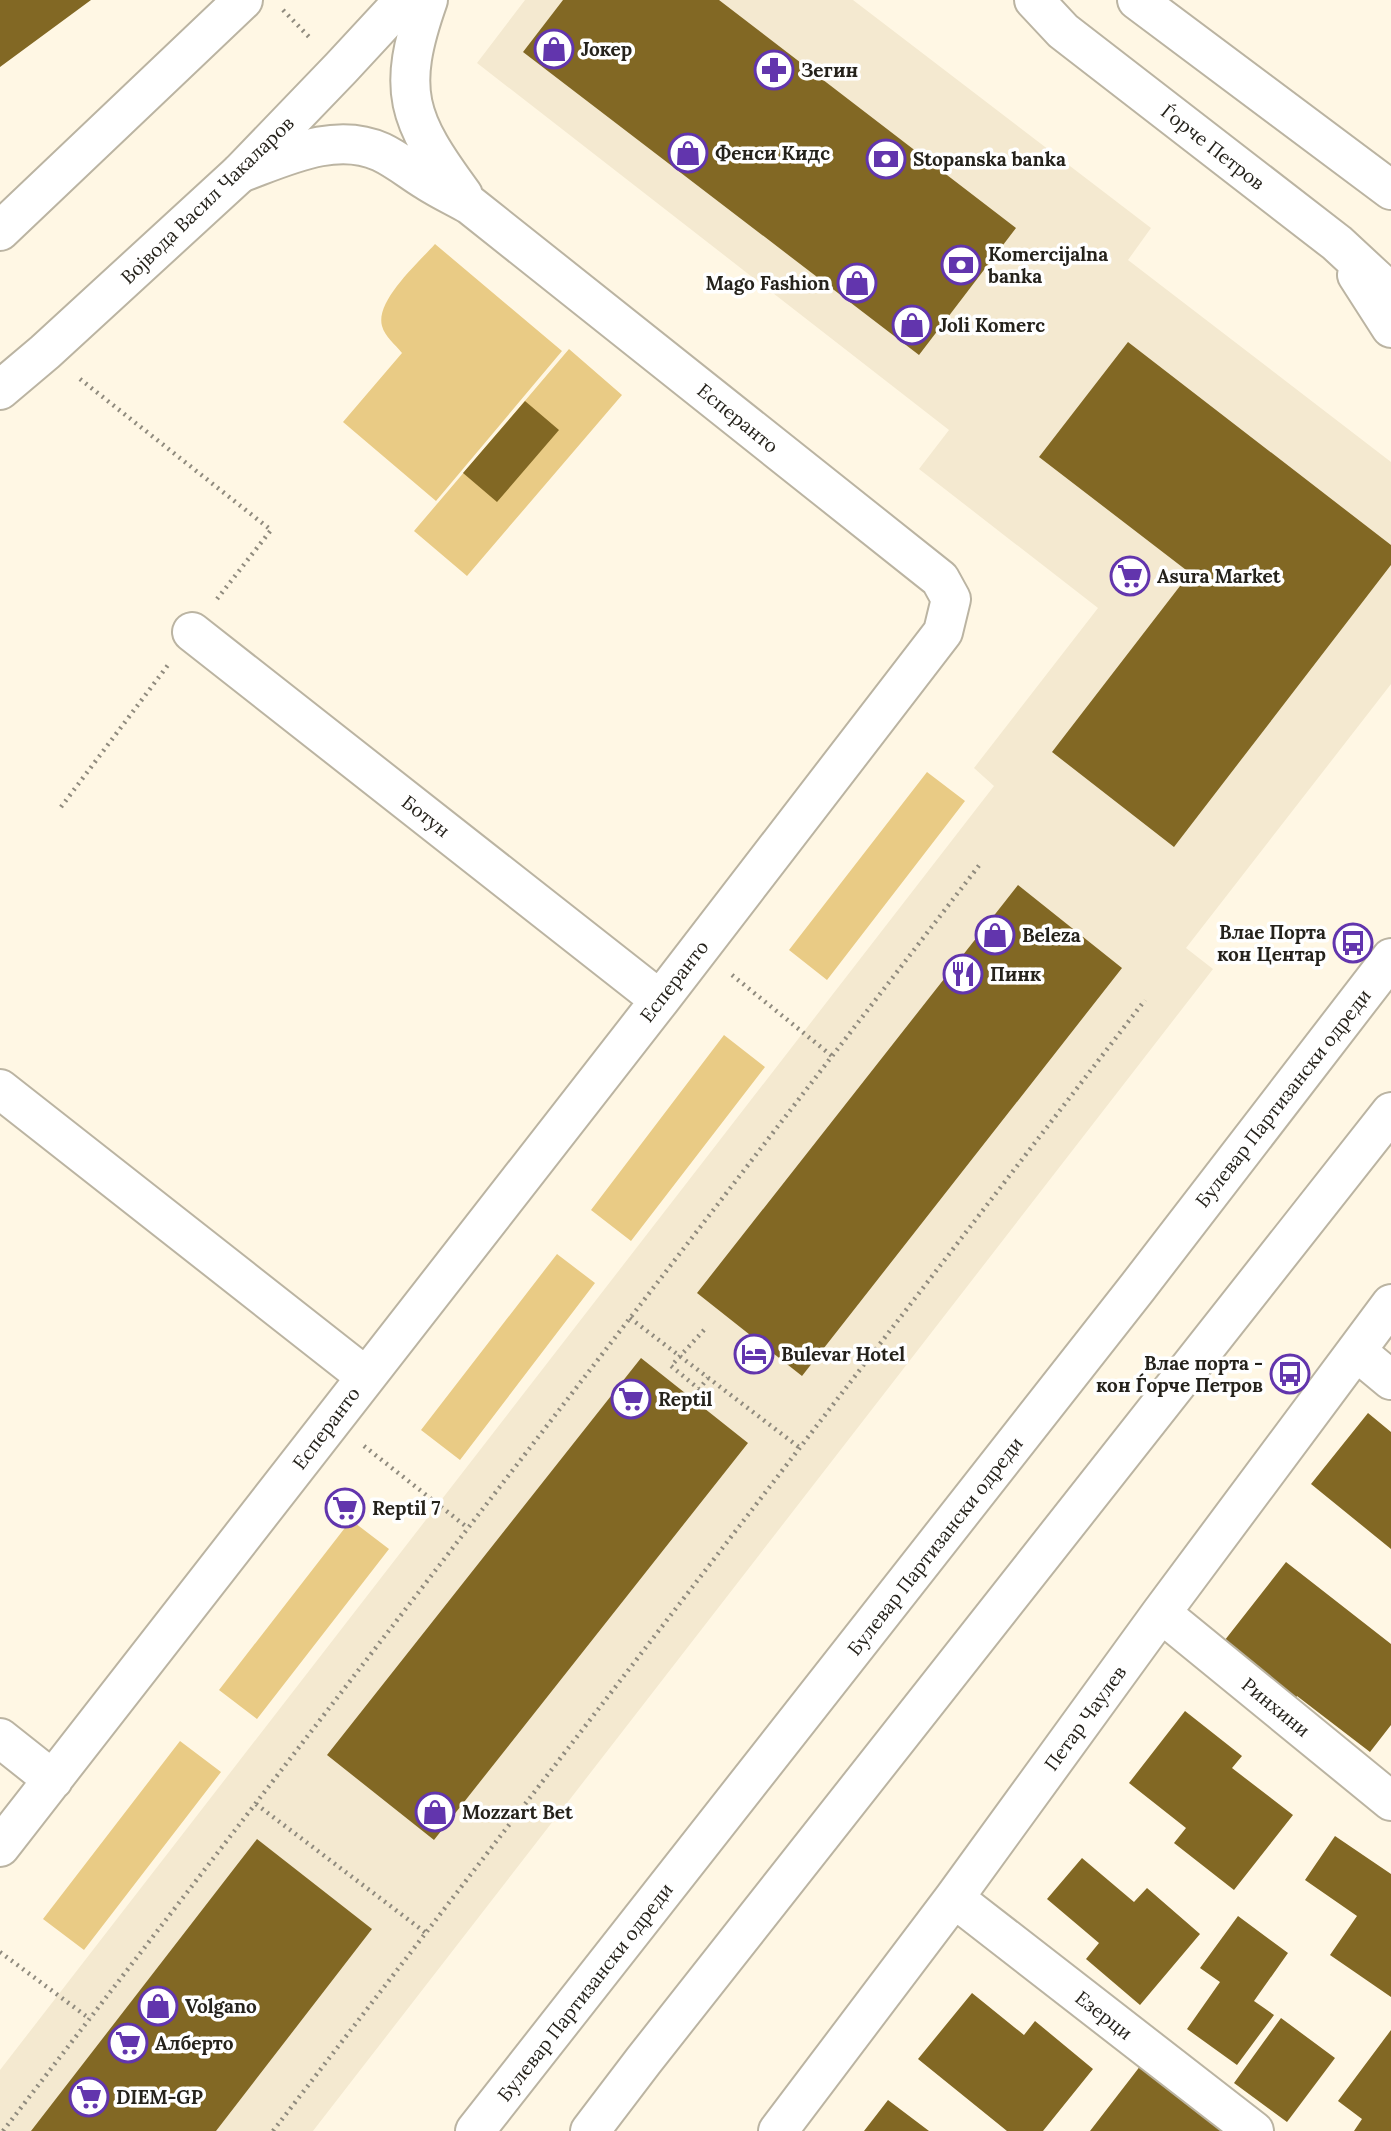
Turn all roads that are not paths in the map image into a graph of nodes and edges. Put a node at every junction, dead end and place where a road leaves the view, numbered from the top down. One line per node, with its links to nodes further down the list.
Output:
1 (243, 0): 9 (street)
2 (404, 0): 6 (street, Војвода Васил Чакаларов)
3 (428, 0): 8 (street, Есперанто)
4 (1034, 0): 10 (street, Ѓорче Петров)
5 (1137, 0): 7 (street)
6 (240, 173): 8 (street, Есперанто); 13 (street, Војвода Васил Чакаларов)
7 (1391, 190)
8 (470, 205): 16 (street, Есперанто)
9 (0, 231)
10 (1337, 243): 11 (street, Ѓорче Петров); 12 (street)
11 (1391, 293)
12 (1391, 328)
13 (0, 390)
14 (192, 632): 16 (street, Ботун)
15 (1391, 958): 29 (street, Булевар Партизански одреди)
16 (660, 1000): 21 (street, Есперанто)
17 (0, 1089): 21 (street)
18 (1391, 1112): 30 (street)
19 (1391, 1304): 20 (street, Петар Чаулев)
20 (1356, 1351): 22 (street); 23 (street, Петар Чаулев)
21 (365, 1376): 25 (street, Есперанто)
22 (1391, 1380)
23 (1161, 1613): 26 (street, Ринхини); 28 (street, Петар Чаулев)
24 (0, 1738): 25 (street)
25 (53, 1780): 27 (street, Есперанто)
26 (1391, 1801)
27 (0, 1847)
28 (954, 1898): 31 (street, Петар Чаулев); 32 (street, Езерци)
29 (475, 2131)
30 (590, 2131)
31 (778, 2131)
32 (1254, 2131)

